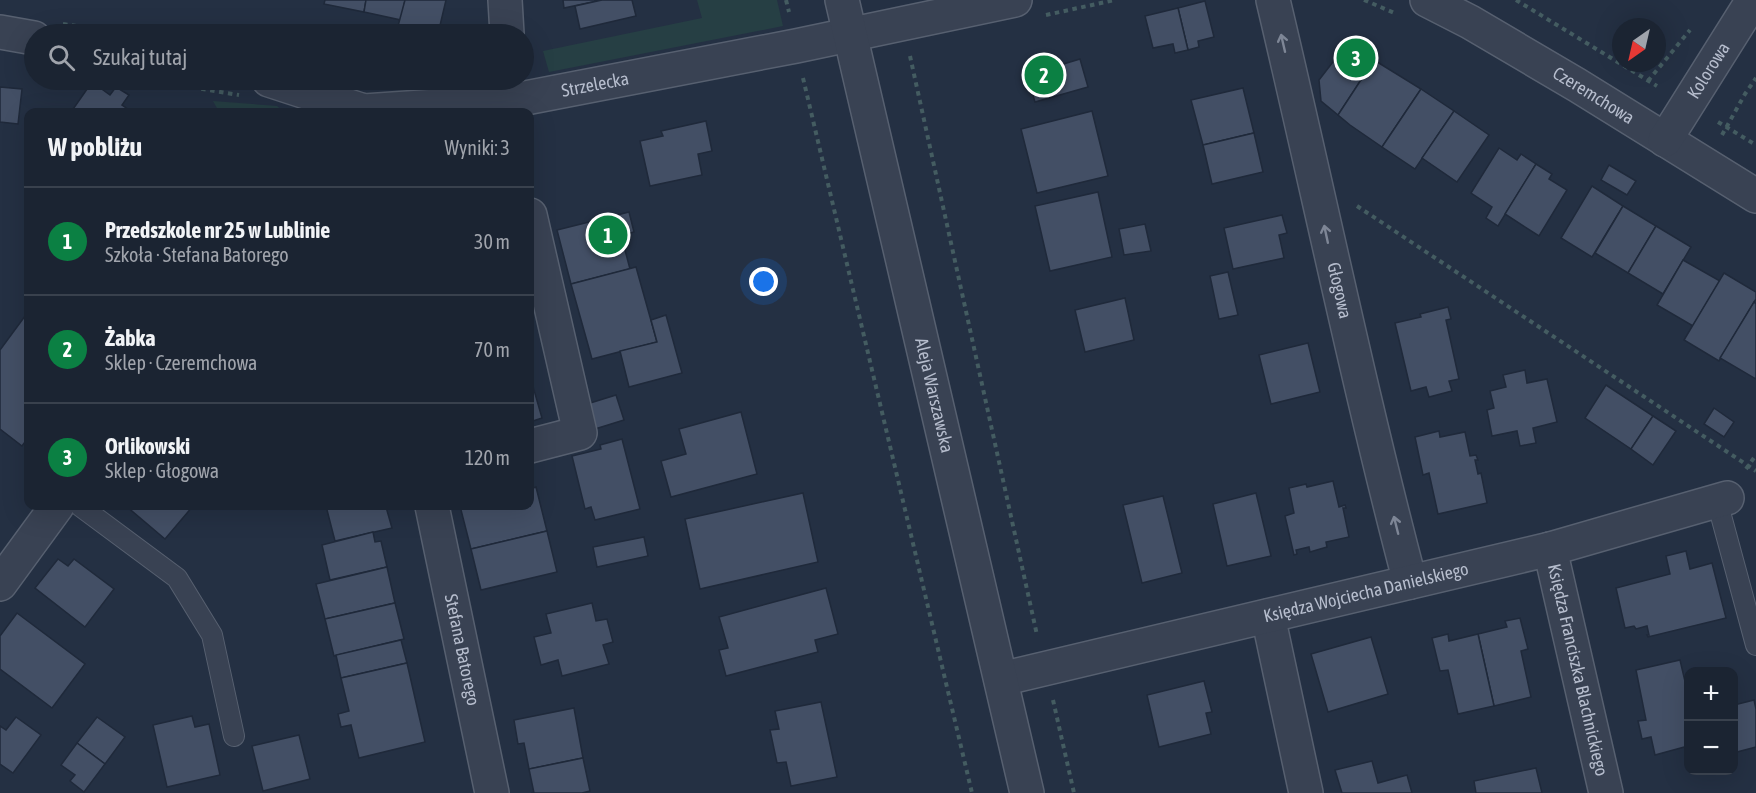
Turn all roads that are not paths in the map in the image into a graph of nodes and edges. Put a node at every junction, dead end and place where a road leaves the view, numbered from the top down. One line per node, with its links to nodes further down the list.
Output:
1 (505, 0): 7 (street)
2 (842, 0): 9 (street, Aleja Warszawska)
3 (1015, 0): 9 (street)
4 (1273, 0): 24 (street, Głogowa, one-way to 4)
5 (1427, 0): 15 (street, Czeremchowa)
6 (1753, 0): 15 (street, Kolorowa)
7 (506, 24)
8 (0, 32): 10 (street)
9 (850, 33): 12 (street, Strzelecka); 28 (street, Aleja Warszawska)
10 (24, 36)
11 (268, 90): 13 (street, Strzelecka)
12 (509, 98): 14 (street, Strzelecka)
13 (346, 108)
14 (405, 108)
15 (1665, 140): 16 (street, Czeremchowa)
16 (1756, 196)
17 (534, 232): 18 (street)
18 (534, 445)
19 (1722, 499): 23 (street, Księdza Wojciecha Danielskiego); 27 (lane)
20 (54, 510): 25 (street)
21 (85, 510): 29 (lane)
22 (433, 510): 30 (street, Stefana Batorego)
23 (1550, 549): 24 (street, Księdza Wojciecha Danielskiego); 33 (street, Księdza Franciszka Blachnickiego)
24 (1410, 582): 26 (street, Księdza Wojciecha Danielskiego)
25 (0, 584)
26 (1268, 616): 28 (street, Księdza Wojciecha Danielskiego); 32 (street)
27 (1756, 645)
28 (1001, 679): 31 (street, Aleja Warszawska)
29 (234, 736)
30 (492, 793)
31 (1027, 793)
32 (1306, 793)
33 (1606, 793)

